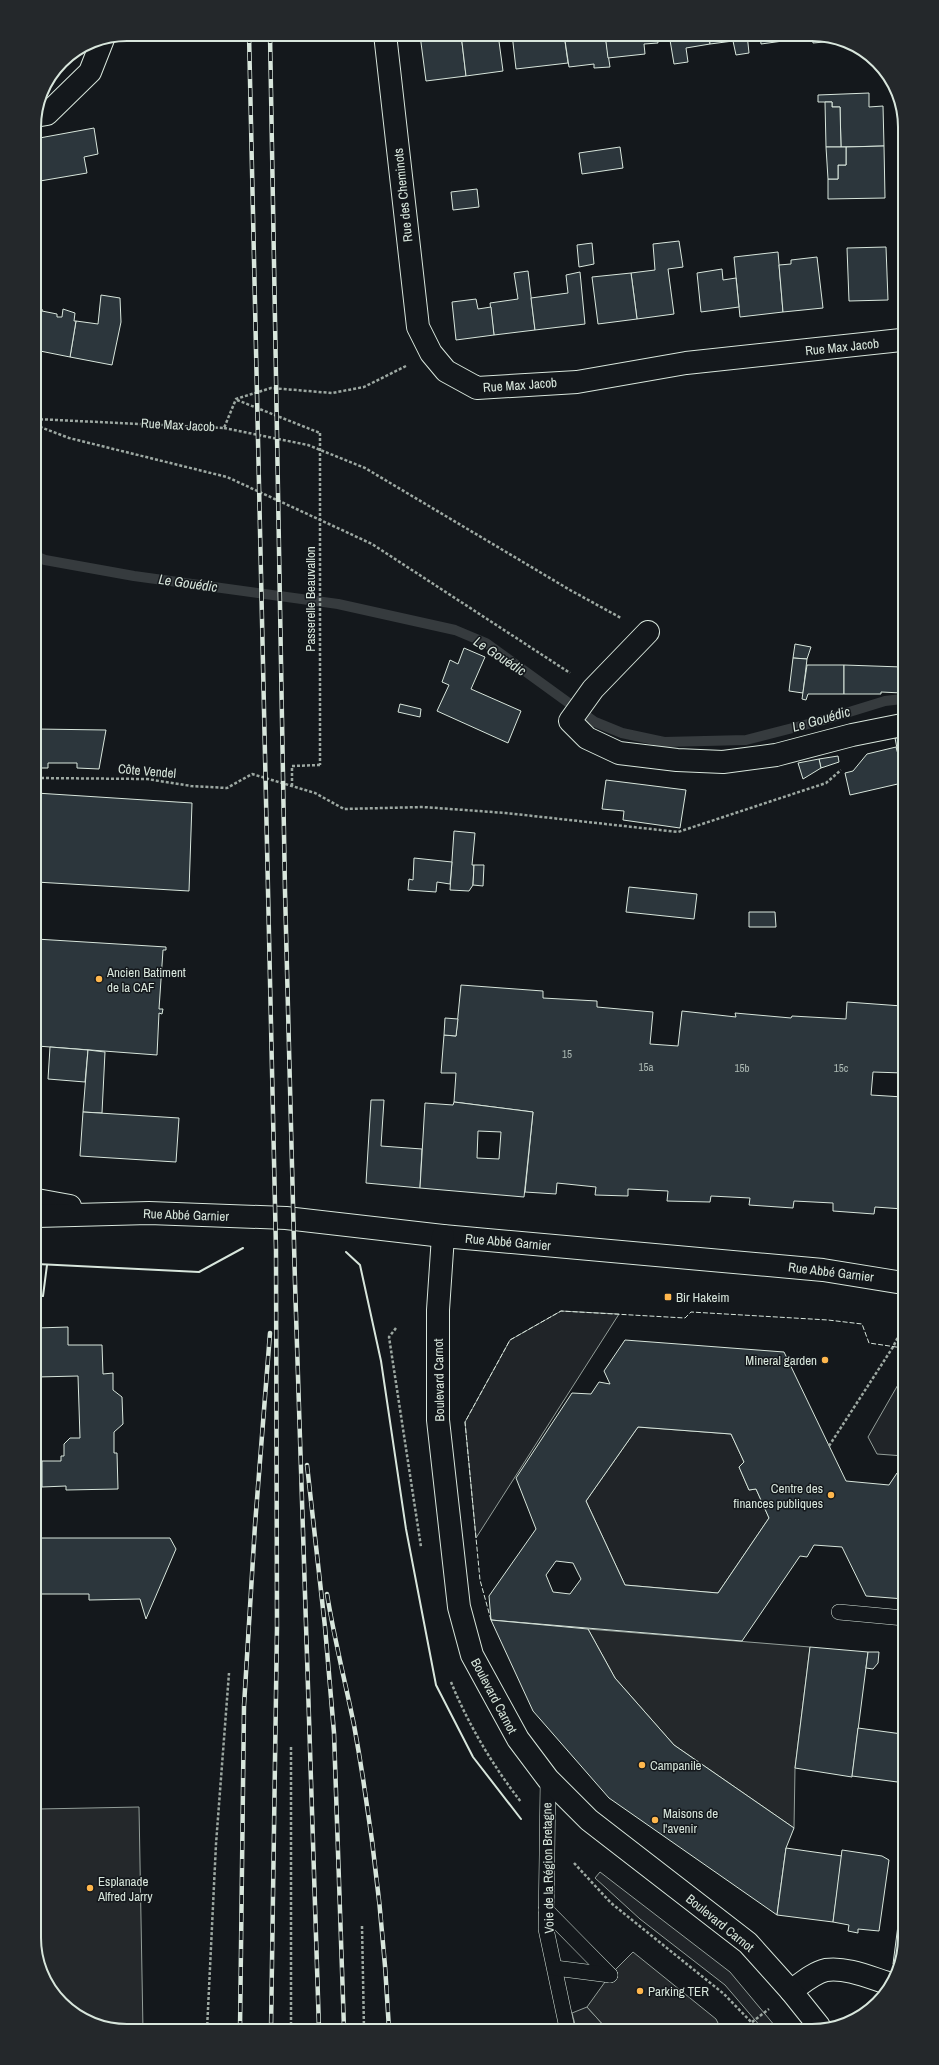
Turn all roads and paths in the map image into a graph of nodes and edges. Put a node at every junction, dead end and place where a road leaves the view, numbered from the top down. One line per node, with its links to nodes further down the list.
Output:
1 (386, 41): 5 (street, Rue des Cheminots)
2 (100, 46): 3 (street)
3 (42, 115)
4 (898, 340): 5 (street, Rue Max Jacob)
5 (431, 353): 6 (path)
6 (236, 399): 9 (path, Rue Max Jacob); 15 (path, Passerelle Beauvallon, bridge)
7 (41, 419): 9 (path, Rue Max Jacob)
8 (41, 426): 11 (path)
9 (224, 428): 10 (path)
10 (648, 632): 11 (street)
11 (592, 690): 13 (street)
12 (898, 726): 13 (street)
13 (852, 735): 15 (path)
14 (41, 778): 15 (path, Côte Vendel)
15 (292, 786)
16 (41, 1201): 17 (street)
17 (113, 1214): 18 (street); 19 (street, Rue Abbé Garnier)
18 (41, 1216)
19 (443, 1236): 20 (street, Rue Abbé Garnier); 27 (street, Boulevard Carnot)
20 (898, 1282)
21 (898, 1338): 22 (path)
22 (829, 1446)
23 (839, 1612): 24 (lane)
24 (898, 1617)
25 (229, 1673): 33 (path)
26 (291, 1747): 34 (path)
27 (548, 1778): 28 (lane, Voie de la Région Bretagne); 32 (street, Boulevard Carnot)
28 (546, 1910): 30 (lane, Voie de la Région Bretagne); 30 (lane)
29 (362, 1926): 35 (path)
30 (555, 1968): 36 (lane, Voie de la Région Bretagne)
31 (886, 1982): 32 (street)
32 (791, 1991): 37 (street, Boulevard Carnot)
33 (207, 2024)
34 (291, 2024)
35 (364, 2024)
36 (566, 2024)
37 (817, 2024)

